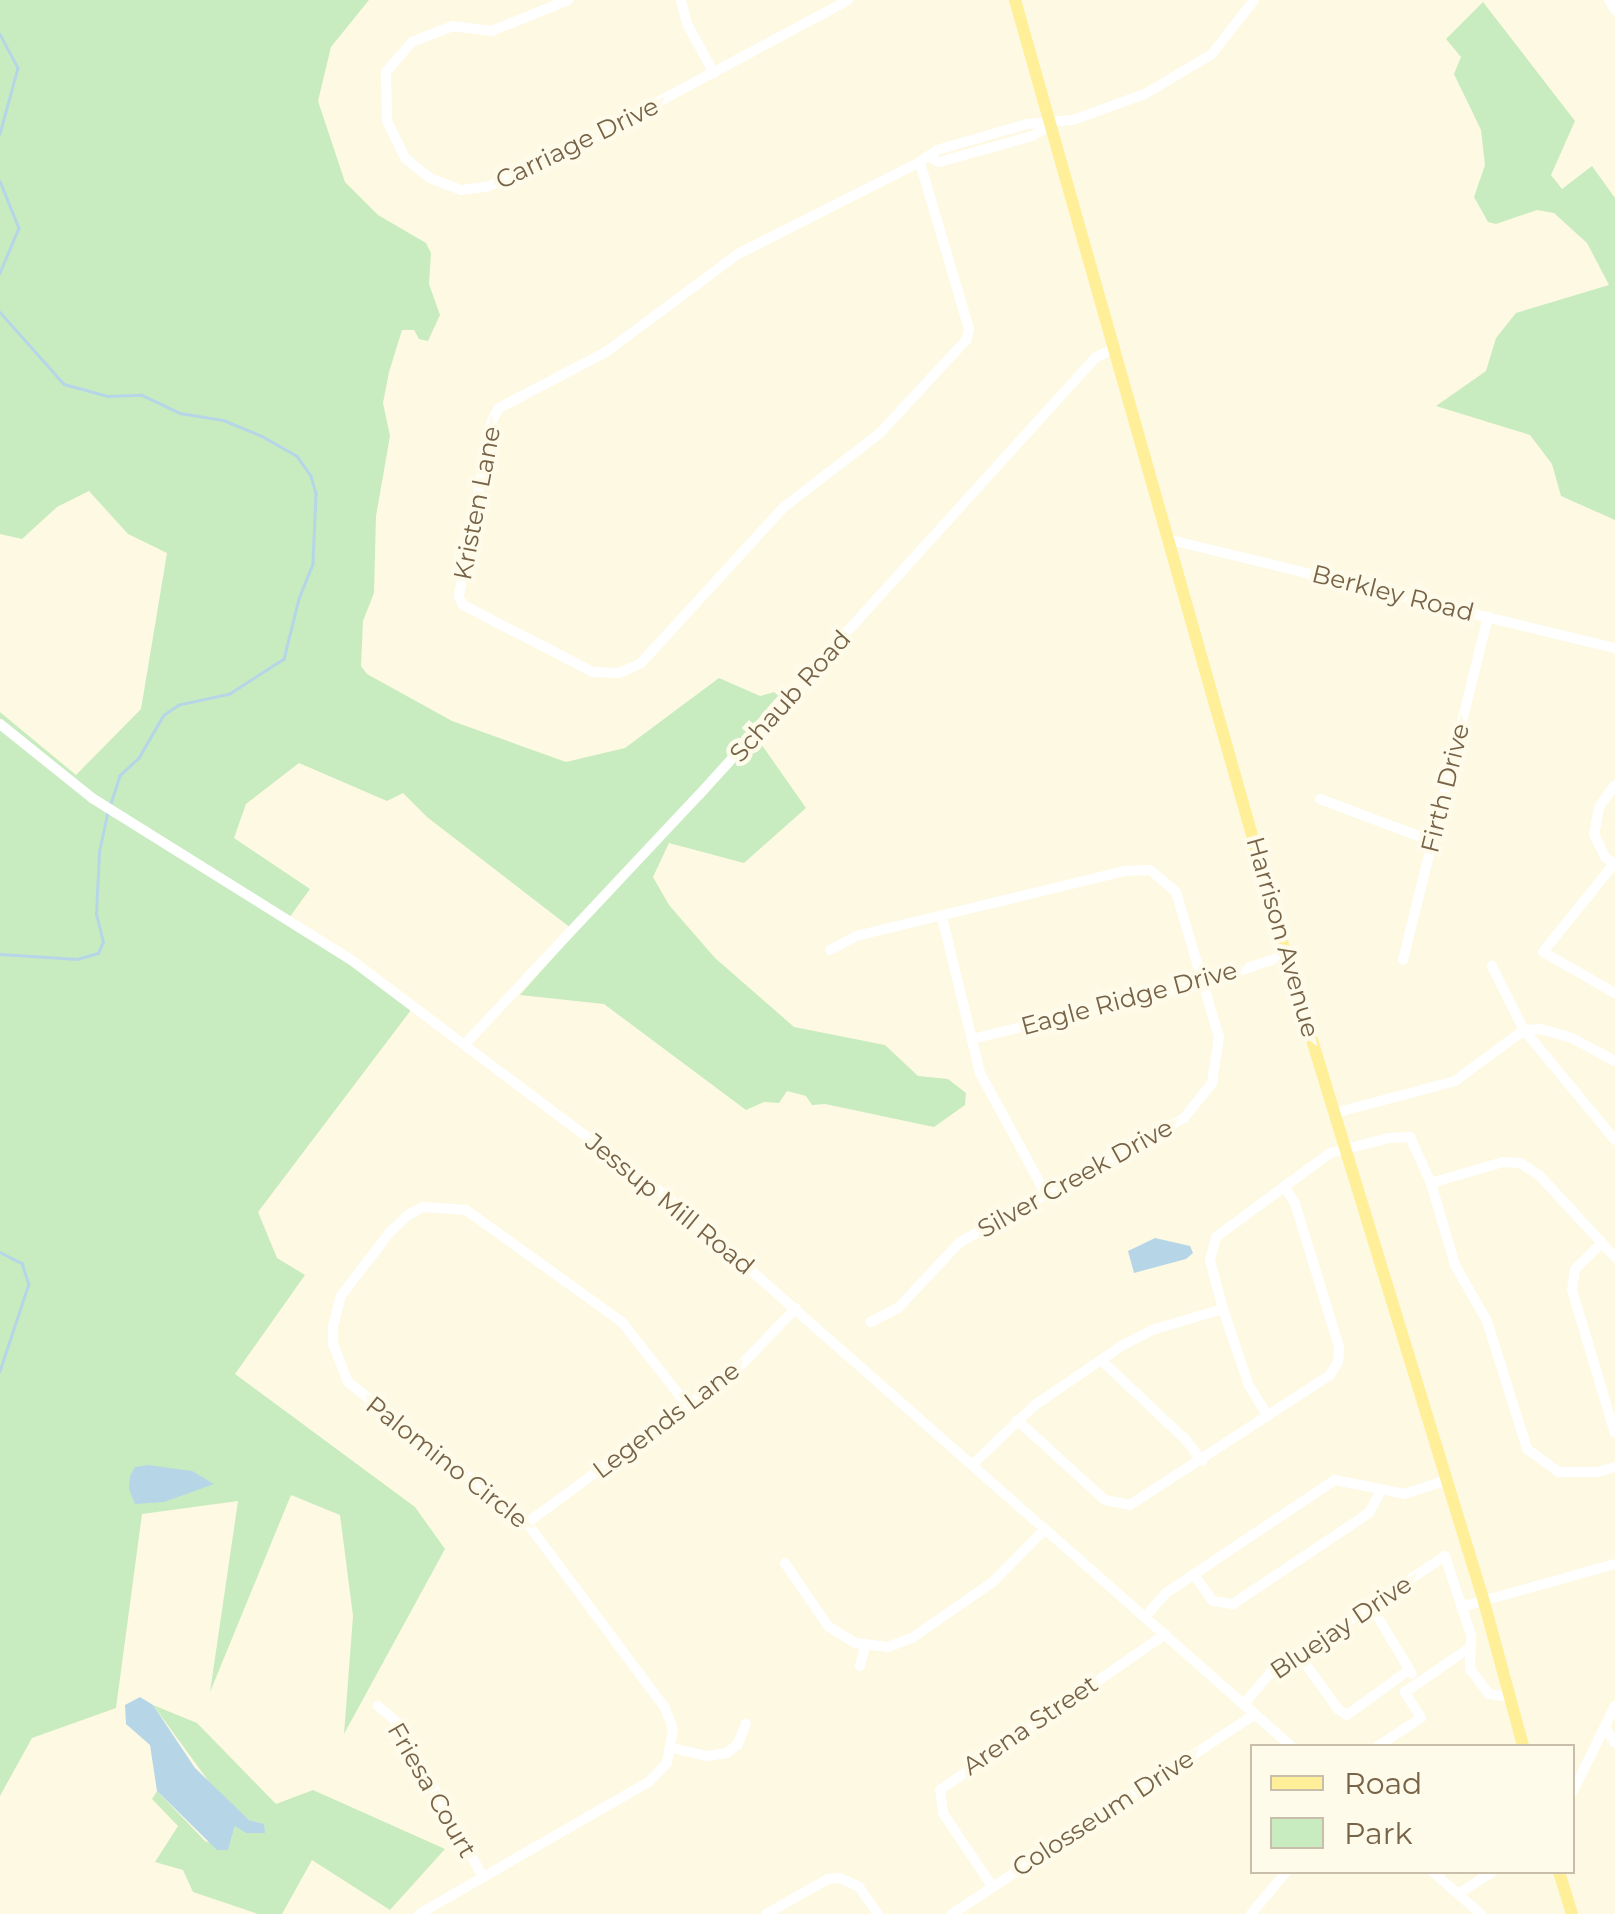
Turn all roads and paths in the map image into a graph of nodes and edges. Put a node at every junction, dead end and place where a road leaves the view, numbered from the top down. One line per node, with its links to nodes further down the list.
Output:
1 (568, 0): 8 (street, Carriage Drive)
2 (680, 0): 8 (street)
3 (848, 0): 8 (street, Carriage Drive)
4 (1015, 0): 9 (main road, Harrison Avenue)
5 (1254, 0): 9 (street, Kristen Lane)
6 (1609, 0): 7 (street)
7 (1615, 10)
8 (714, 74)
9 (1050, 125): 10 (street, Kristen Lane); 11 (main road, Harrison Avenue)
10 (926, 160): 10 (street, Kristen Lane)
11 (1114, 349): 12 (main road, Harrison Avenue); 29 (street, Schaub Road)
12 (1171, 540): 13 (street, Berkley Road); 22 (main road, Harrison Avenue)
13 (1488, 616): 14 (street, Berkley Road); 18 (street, Firth Drive)
14 (1615, 648)
15 (0, 724): 29 (street, Jessup Mill Road)
16 (1615, 785): 19 (street)
17 (1320, 799): 18 (street)
18 (1432, 841): 23 (street, Firth Drive)
19 (1614, 864): 26 (street)
20 (942, 917): 21 (street, Silver Creek Drive); 25 (street, Silver Creek Drive); 28 (street)
21 (830, 950)
22 (1286, 955): 25 (street, Eagle Ridge Drive); 31 (main road, Harrison Avenue)
23 (1403, 960)
24 (1492, 966): 27 (street)
25 (1204, 982): 28 (street, Eagle Ridge Drive); 36 (street, Silver Creek Drive)
26 (1615, 992)
27 (1524, 1030): 30 (street); 31 (street); 32 (street)
28 (972, 1039): 36 (street)
29 (464, 1044): 39 (street, Jessup Mill Road)
30 (1615, 1061)
31 (1335, 1114): 33 (main road, Harrison Avenue)
32 (1615, 1140)
33 (1349, 1151): 34 (street); 35 (street); 50 (main road, Harrison Avenue)
34 (1431, 1184): 37 (street); 49 (street)
35 (1284, 1186): 40 (street); 44 (street)
36 (1046, 1194): 41 (street, Silver Creek Drive)
37 (1602, 1243): 38 (street); 46 (street)
38 (1615, 1257)
39 (796, 1308): 43 (street, Legends Lane); 48 (street, Jessup Mill Road)
40 (1223, 1309): 42 (street); 44 (street)
41 (870, 1322)
42 (1102, 1361): 45 (street); 47 (street)
43 (688, 1405): 52 (street, Legends Lane); 52 (street, Palomino Circle)
44 (1268, 1416): 47 (street)
45 (1017, 1420): 47 (street); 48 (street)
46 (1615, 1432)
47 (1202, 1461)
48 (973, 1464): 53 (street, Jessup Mill Road)
49 (1615, 1467)
50 (1444, 1481): 51 (street); 57 (main road, Harrison Avenue)
51 (1381, 1490): 56 (street); 56 (street)
52 (527, 1523): 81 (street, Palomino Circle)
53 (1046, 1528): 60 (street, Jessup Mill Road); 62 (street)
54 (784, 1564): 62 (street)
55 (1615, 1564): 57 (street)
56 (1194, 1575): 60 (street)
57 (1484, 1602): 59 (street); 70 (main road, Harrison Avenue)
58 (1372, 1606): 59 (street, Bluejay Drive); 64 (street, Bluejay Drive); 66 (street)
59 (1461, 1607): 63 (street)
60 (1145, 1617): 61 (street, Jessup Mill Road)
61 (1165, 1634): 71 (street, Jessup Mill Road); 88 (street, Arena Street)
62 (865, 1646): 65 (street)
63 (1471, 1648): 68 (street); 70 (street)
64 (1298, 1654): 67 (street); 71 (street, Bluejay Drive)
65 (860, 1666)
66 (1409, 1670): 67 (street); 68 (street)
67 (1396, 1680): 69 (street)
68 (1418, 1683): 69 (street)
69 (1405, 1692): 79 (street)
70 (1509, 1697): 80 (main road, Harrison Avenue)
71 (1244, 1704): 74 (street, Jessup Mill Road)
72 (378, 1706): 87 (street, Friesa Court)
73 (1615, 1706): 76 (street)
74 (1255, 1714): 78 (street, Jessup Mill Road); 88 (street, Colosseum Drive)
75 (746, 1724): 81 (street)
76 (1605, 1728): 77 (street); 82 (street)
77 (1615, 1743)
78 (1290, 1744)
79 (1381, 1744)
80 (1521, 1744)
81 (672, 1748): 87 (street)
82 (1575, 1787)
83 (1284, 1874): 94 (street)
84 (1435, 1874): 89 (street)
85 (1489, 1874): 89 (street)
86 (1560, 1874): 96 (main road)
87 (483, 1877): 90 (street)
88 (992, 1886): 93 (street, Colosseum Drive)
89 (1458, 1894): 95 (street)
90 (419, 1914)
91 (766, 1914): 92 (street)
92 (878, 1914)
93 (952, 1914)
94 (1251, 1914)
95 (1481, 1914)
96 (1572, 1914)

